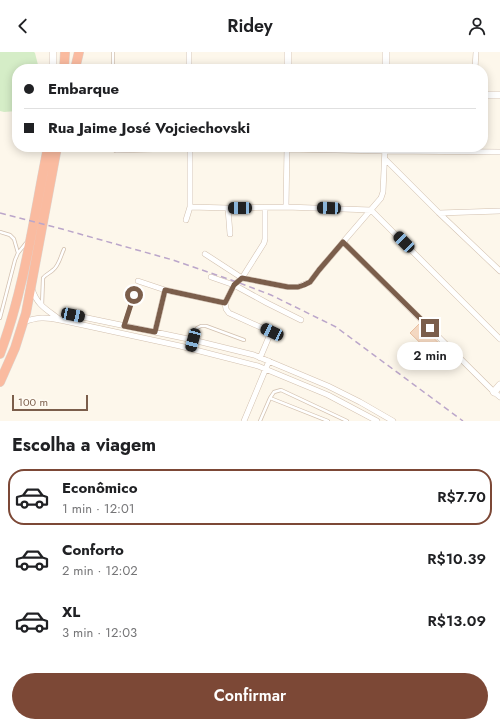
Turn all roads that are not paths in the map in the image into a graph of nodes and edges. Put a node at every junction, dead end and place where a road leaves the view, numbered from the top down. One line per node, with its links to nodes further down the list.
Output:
1 (53, 52): 9 (street)
2 (65, 52): 10 (highway)
3 (79, 52): 11 (highway)
4 (113, 52): 12 (lane)
5 (189, 52): 13 (street)
6 (288, 52): 14 (street)
7 (386, 52): 15 (street)
8 (476, 52): 16 (street)
9 (53, 64)
10 (64, 64)
11 (76, 64)
12 (113, 64)
13 (189, 64)
14 (288, 64)
15 (386, 64)
16 (476, 64)
17 (488, 95): 18 (street)
18 (500, 95)
19 (488, 151): 25 (street)
20 (47, 152): 37 (highway)
21 (56, 152): 47 (highway)
22 (190, 152): 27 (street)
23 (287, 152): 28 (street)
24 (385, 152): 26 (street)
25 (500, 152)
26 (385, 159): 31 (street); 33 (street)
27 (190, 207): 29 (street); 34 (street)
28 (286, 207): 30 (street); 31 (street)
29 (228, 208): 30 (street); 36 (street)
30 (265, 208): 44 (street)
31 (371, 210): 38 (street); 59 (street)
32 (500, 211): 33 (street)
33 (439, 213): 42 (street)
34 (186, 220)
35 (0, 232): 40 (lane)
36 (230, 234)
37 (30, 238): 40 (lane); 63 (highway)
38 (343, 242): 44 (street); 72 (street)
39 (64, 249): 51 (lane)
40 (18, 253): 52 (lane)
41 (205, 254): 44 (street)
42 (500, 271)
43 (211, 277): 46 (street)
44 (242, 278): 46 (street)
45 (138, 281): 48 (street)
46 (234, 285): 50 (street); 54 (street)
47 (31, 288): 51 (street); 55 (highway)
48 (165, 290): 50 (street); 57 (street)
49 (134, 295): 56 (lane)
50 (225, 303): 64 (street)
51 (42, 306): 53 (street)
52 (0, 318)
53 (60, 320): 55 (street); 56 (street); 58 (street)
54 (301, 320)
55 (24, 322): 69 (highway)
56 (124, 326): 57 (street); 58 (street)
57 (155, 332): 60 (street)
58 (121, 333): 62 (street)
59 (500, 339)
60 (193, 340): 61 (lane); 62 (street); 64 (street)
61 (244, 340)
62 (191, 348): 66 (street)
63 (0, 354)
64 (260, 358): 65 (street)
65 (269, 361): 66 (street); 67 (street)
66 (266, 369): 68 (street); 76 (street)
67 (288, 369): 68 (street); 71 (street)
68 (285, 377): 74 (street)
69 (0, 382)
70 (500, 385): 72 (street)
71 (340, 391): 74 (street); 75 (street)
72 (497, 394)
73 (270, 398): 77 (lane); 78 (lane); 79 (lane)
74 (336, 398): 80 (street)
75 (384, 419): 81 (street)
76 (244, 421)
77 (260, 421)
78 (328, 421)
79 (347, 421)
80 (377, 421)
81 (393, 421)

